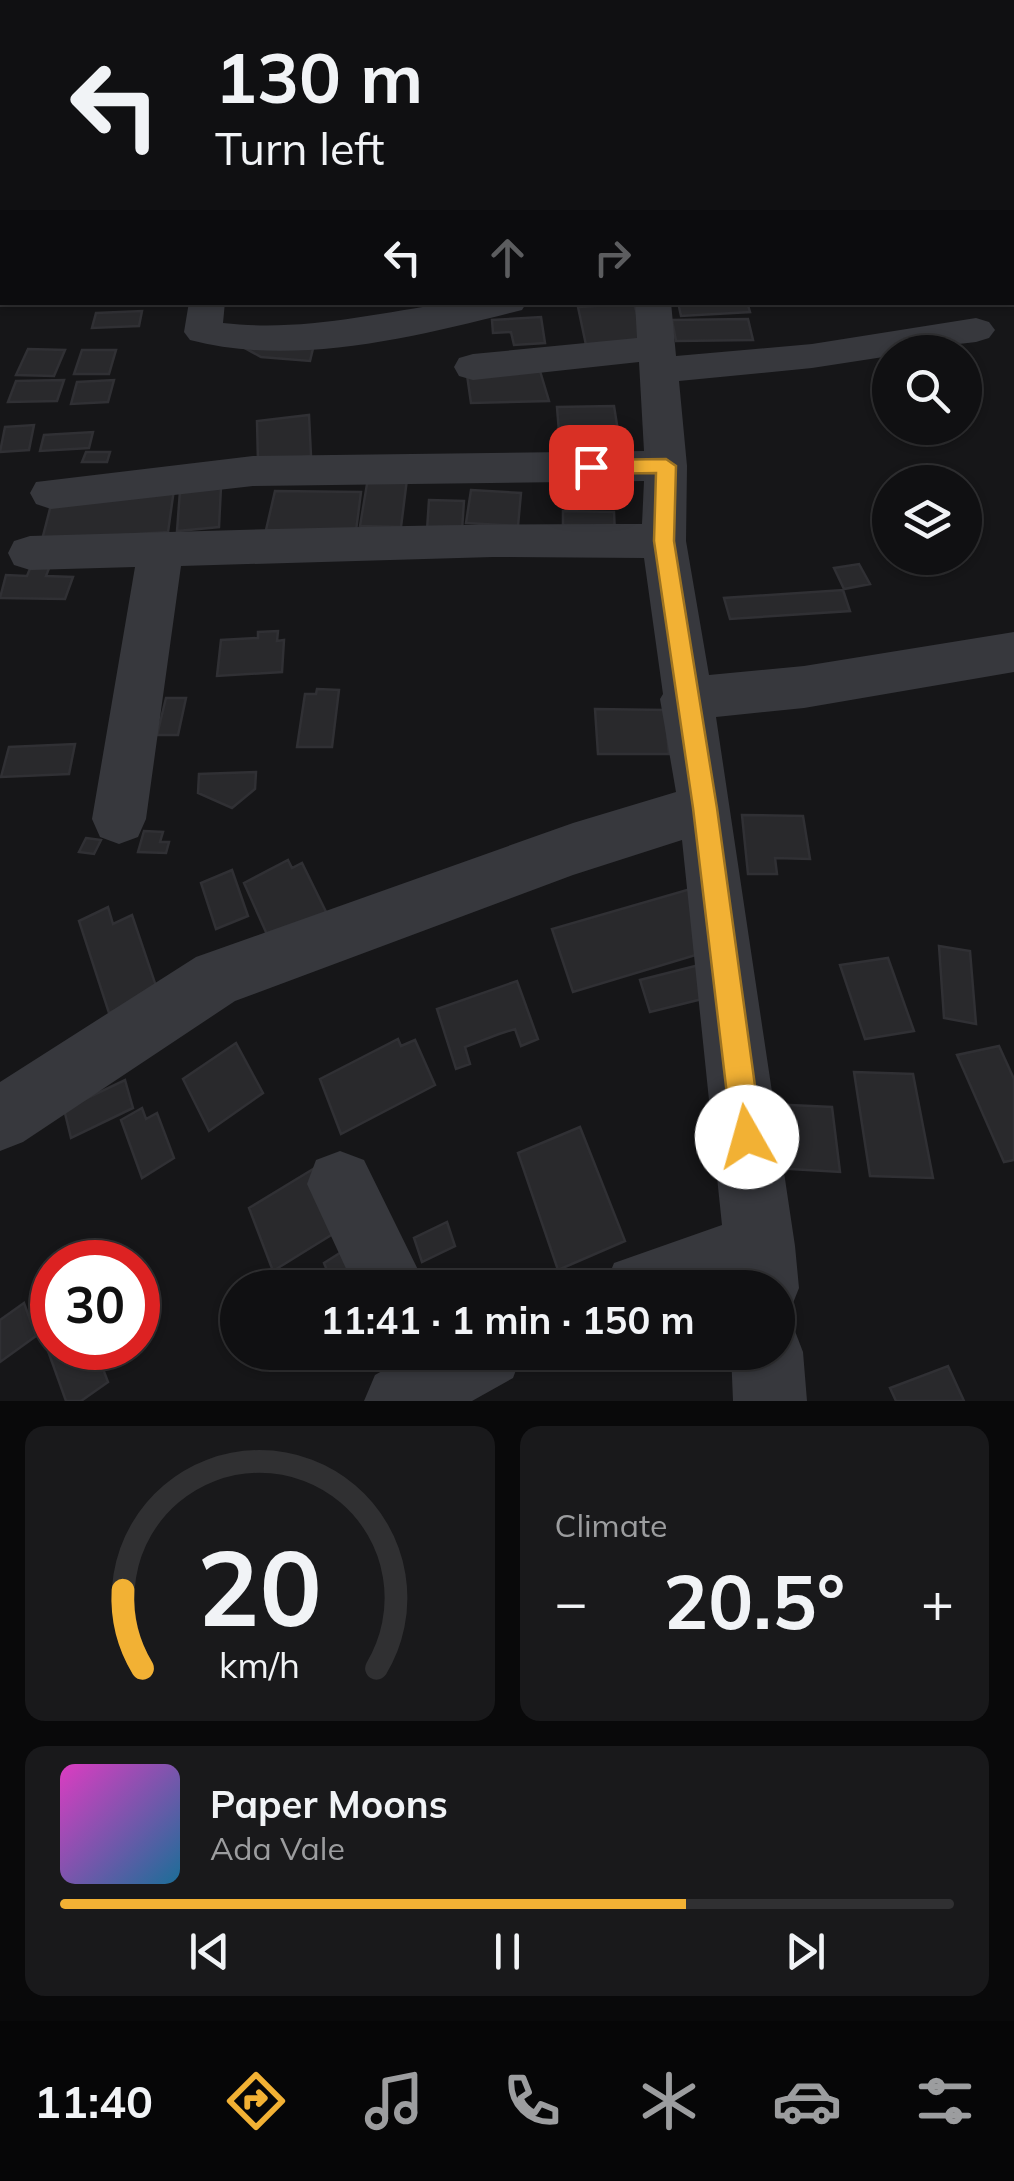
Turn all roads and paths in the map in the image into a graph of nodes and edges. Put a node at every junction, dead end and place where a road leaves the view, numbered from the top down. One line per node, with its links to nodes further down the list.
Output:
1 (207, 305): 2 (street)
2 (494, 305)
3 (976, 330): 4 (street)
4 (656, 340): 5 (street); 6 (street)
5 (473, 366)
6 (666, 466): 7 (street); 8 (street)
7 (51, 493)
8 (664, 541): 9 (street); 12 (street)
9 (161, 548): 10 (street); 14 (street)
10 (30, 553)
11 (1014, 652): 12 (street)
12 (685, 699): 13 (street)
13 (705, 808): 15 (street); 17 (street)
14 (119, 819)
15 (0, 1119)
16 (340, 1184): 18 (street)
17 (763, 1267)
18 (383, 1270)
19 (768, 1370): 20 (street)
20 (770, 1401)

